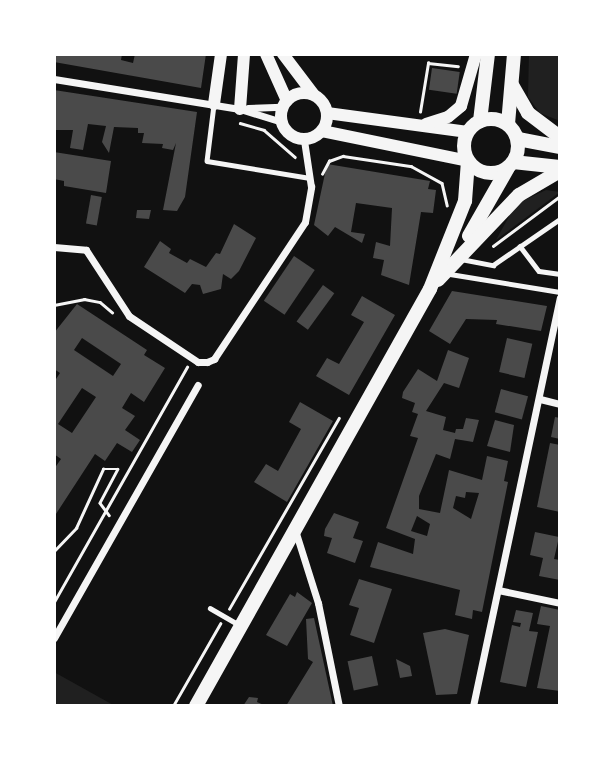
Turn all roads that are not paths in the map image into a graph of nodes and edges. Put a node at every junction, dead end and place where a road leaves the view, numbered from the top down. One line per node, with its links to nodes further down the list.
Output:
1 (220, 54): 11 (street)
2 (244, 54): 13 (street)
3 (266, 54): 12 (street)
4 (283, 54): 10 (street)
5 (476, 54): 15 (street)
6 (488, 54): 16 (main road)
7 (514, 54): 9 (main road)
8 (54, 79): 11 (street)
9 (512, 85): 18 (main road); 21 (main road)
10 (314, 95): 12 (street); 14 (street)
11 (214, 104): 13 (street); 28 (lane)
12 (284, 104): 13 (street); 17 (street)
13 (240, 109): 17 (street)
14 (327, 113): 15 (street); 19 (street)
15 (418, 120): 20 (street)
16 (480, 121): 18 (main road); 20 (main road)
17 (282, 122): 23 (street)
18 (508, 124): 22 (main road)
19 (322, 131): 23 (street); 25 (street)
20 (468, 132): 25 (main road)
21 (560, 137)
22 (518, 139): 24 (main road); 26 (main road)
23 (304, 140): 28 (street)
24 (560, 147)
25 (468, 160): 26 (main road); 35 (main road)
26 (511, 165): 27 (main road); 32 (main road)
27 (560, 169): 32 (main road)
28 (310, 178): 31 (street)
29 (560, 219): 30 (lane)
30 (520, 246): 32 (lane); 34 (lane)
31 (54, 247)
32 (457, 259): 33 (main road)
33 (444, 273): 35 (main road); 36 (lane)
34 (560, 274)
35 (430, 289): 41 (main road)
36 (560, 292)
37 (560, 299): 39 (street)
38 (198, 385): 46 (street)
39 (540, 399): 40 (street); 42 (street)
40 (560, 404)
41 (295, 530): 45 (main road); 48 (street)
42 (498, 590): 43 (street); 49 (street)
43 (560, 603)
44 (210, 608): 45 (lane)
45 (241, 626): 47 (main road)
46 (54, 638)
47 (196, 706)
48 (339, 706)
49 (473, 706)

